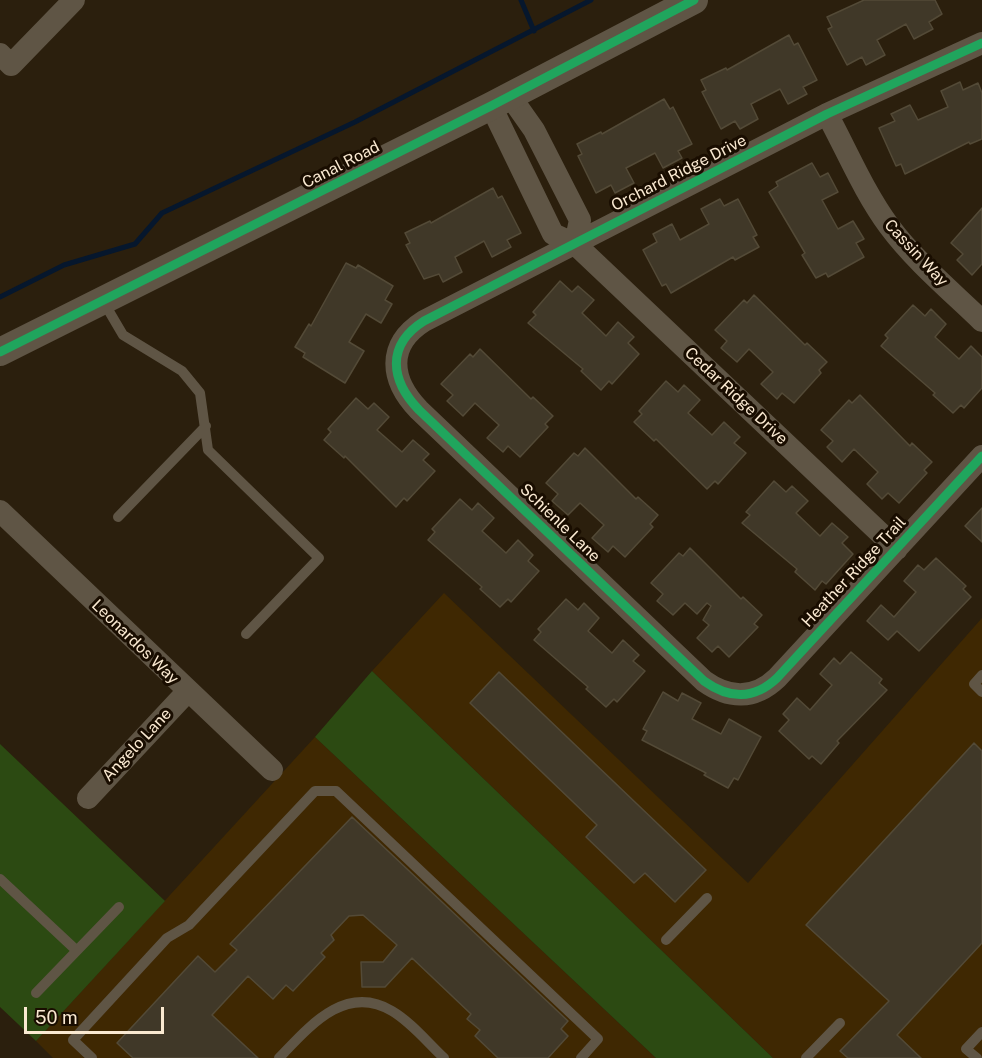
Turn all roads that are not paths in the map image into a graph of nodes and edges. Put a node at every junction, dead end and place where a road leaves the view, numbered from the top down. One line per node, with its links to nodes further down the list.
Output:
1 (74, 0): 4 (street)
2 (694, 0): 5 (street, Canal Road)
3 (982, 43): 6 (street, Orchard Ridge Drive)
4 (5, 60)
5 (500, 101): 7 (street, Cedar Ridge Drive); 7 (street); 8 (street, Canal Road)
6 (827, 114): 7 (street, Orchard Ridge Drive); 9 (street, Cassin Way)
7 (575, 244): 10 (street, Orchard Ridge Drive); 16 (street, Cedar Ridge Drive)
8 (102, 301): 11 (street, Canal Road); 12 (lane)
9 (982, 321)
10 (401, 346): 21 (street, Schienle Lane)
11 (0, 352)
12 (206, 426): 14 (lane); 17 (lane)
13 (982, 456): 16 (street, Heather Ridge Trail)
14 (118, 517)
15 (3, 521): 19 (street, Leonardos Way)
16 (897, 549): 21 (street, Heather Ridge Trail)
17 (246, 634)
18 (982, 675): 20 (lane)
19 (187, 692): 22 (street, Leonardos Way); 23 (street, Angelo Lane)
20 (982, 692)
21 (740, 695)
22 (272, 770)
23 (88, 798)
24 (0, 879): 28 (lane)
25 (707, 898): 27 (lane)
26 (119, 907): 28 (lane)
27 (666, 940)
28 (76, 950): 29 (lane)
29 (36, 993)
30 (840, 1023): 36 (lane)
31 (982, 1032): 37 (lane)
32 (92, 1058): 35 (lane)
33 (279, 1058): 34 (lane)
34 (444, 1058)
35 (581, 1058)
36 (806, 1058)
37 (977, 1058)

